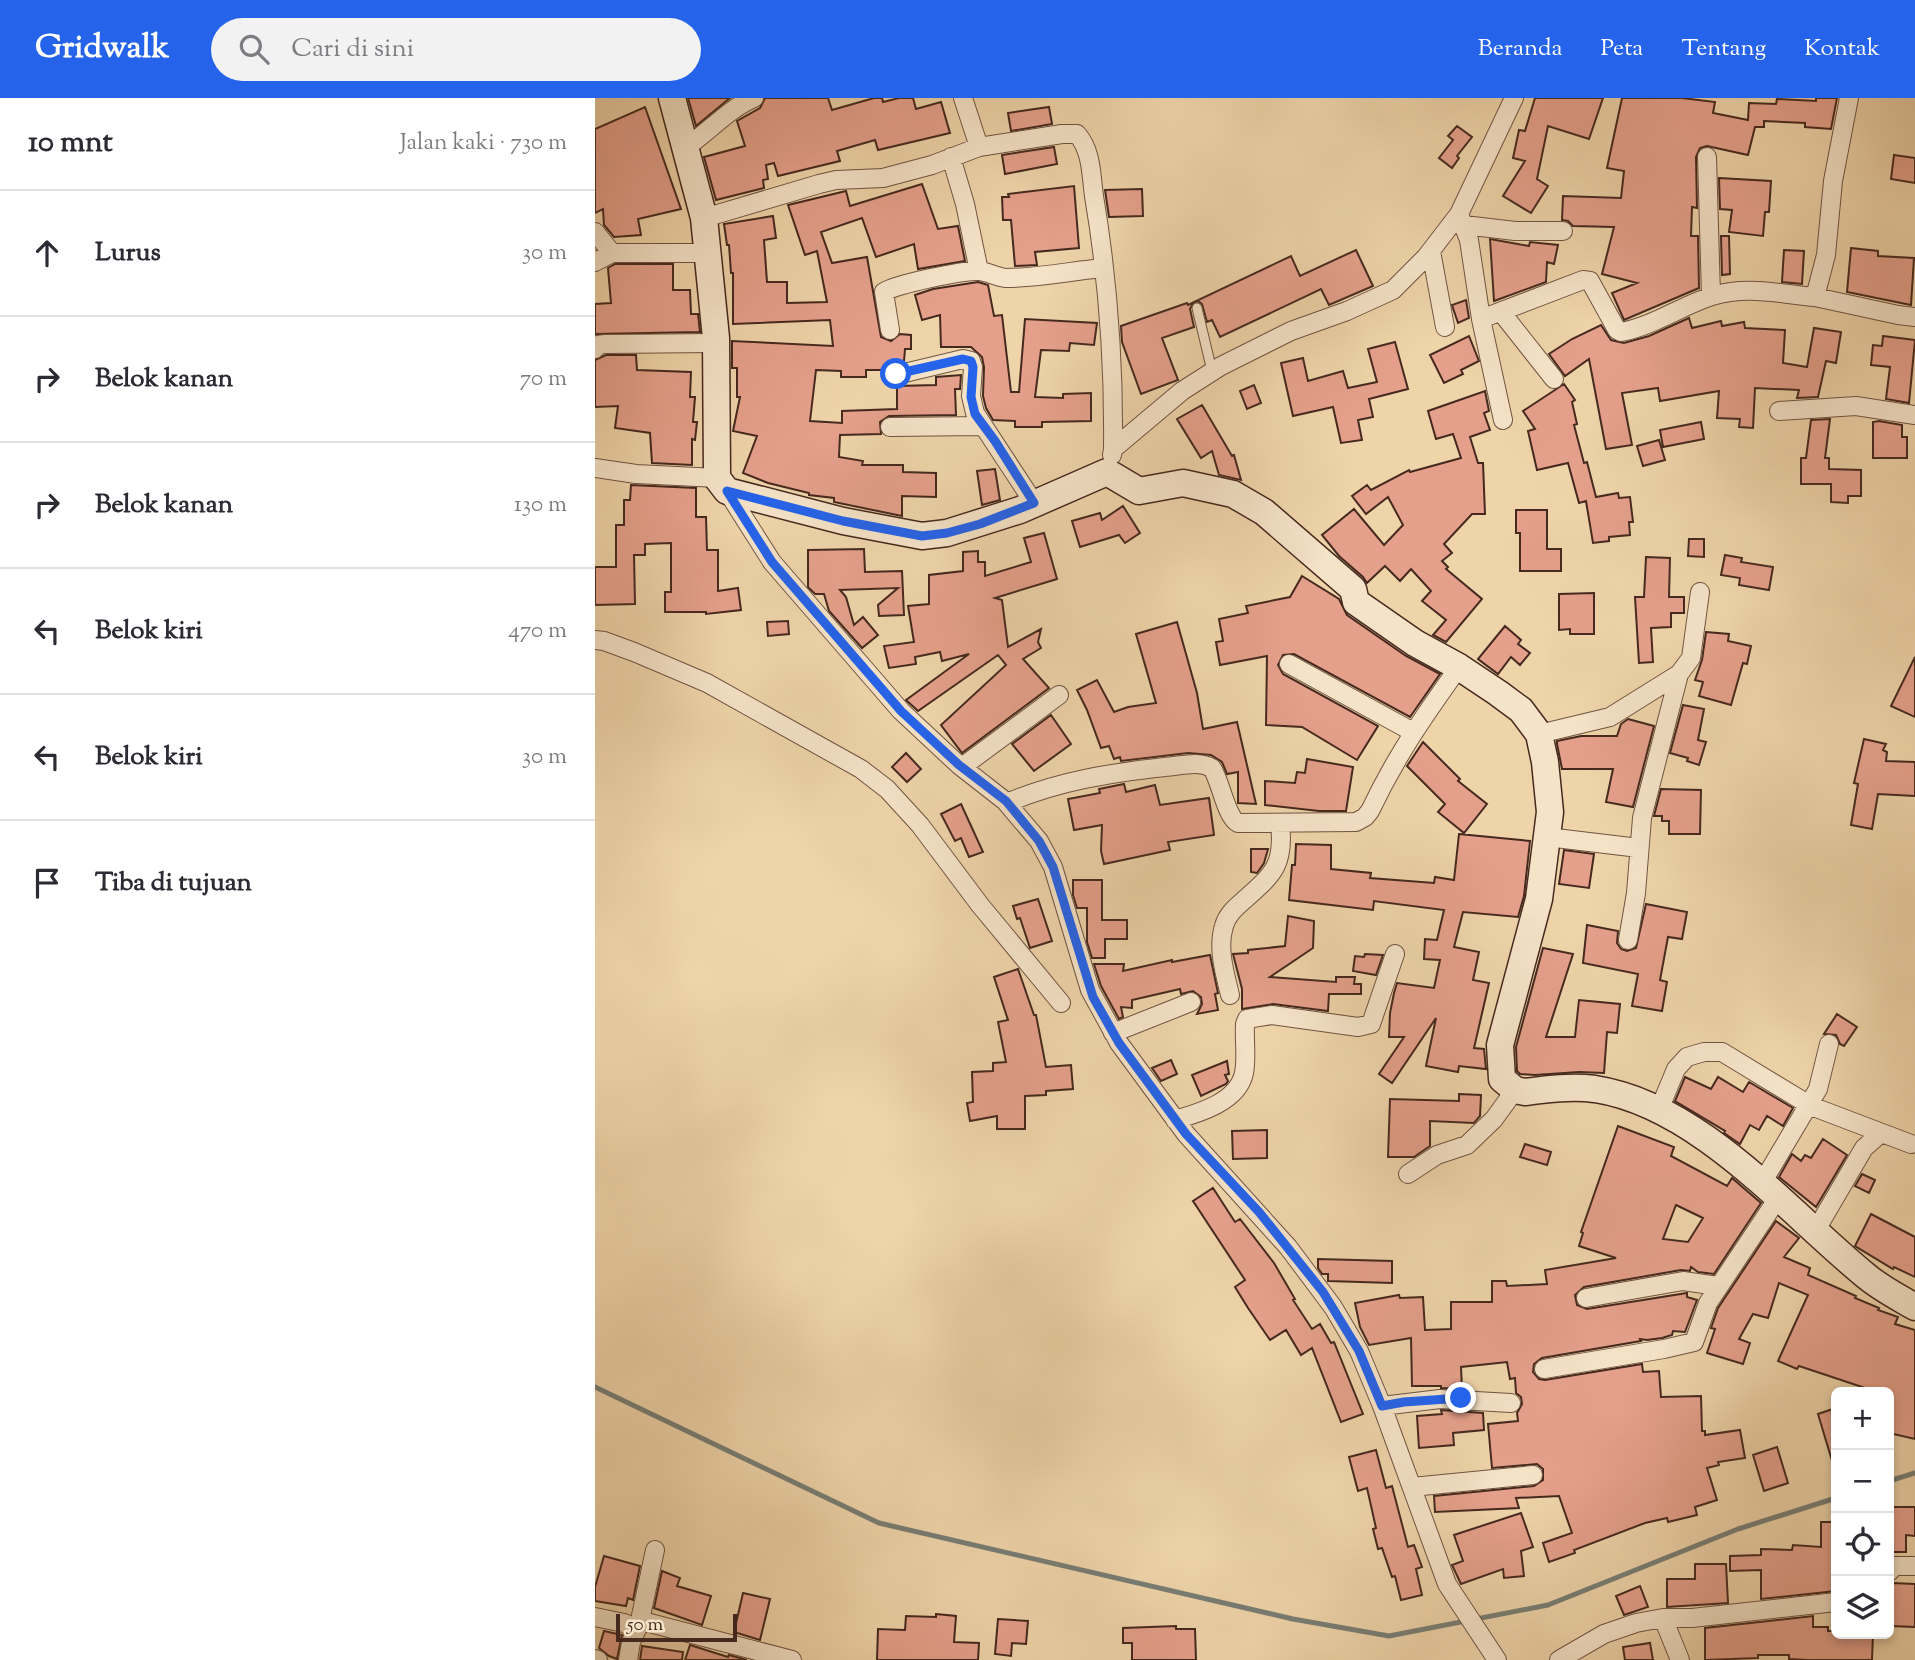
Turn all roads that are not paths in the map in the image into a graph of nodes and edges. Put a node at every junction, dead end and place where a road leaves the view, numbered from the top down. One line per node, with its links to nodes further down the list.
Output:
1 (672, 98): 7 (street)
2 (754, 98): 7 (street)
3 (963, 98): 6 (street)
4 (1514, 98): 11 (street)
5 (1849, 98): 21 (street)
6 (979, 147): 8 (street); 18 (street)
7 (685, 148): 10 (street)
8 (951, 157): 10 (street); 19 (street)
9 (1707, 157): 20 (street)
10 (704, 218): 16 (street)
11 (1462, 220): 12 (street); 14 (street); 25 (street)
12 (1563, 231)
13 (595, 232): 15 (street)
14 (1431, 251): 26 (street); 30 (street)
15 (612, 253): 16 (street); 17 (street)
16 (708, 253): 28 (street)
17 (595, 262)
18 (1103, 268): 19 (street); 38 (street)
19 (979, 271): 27 (street)
20 (1711, 296): 21 (street); 23 (street)
21 (1815, 297): 24 (street)
22 (1197, 308): 30 (lane)
23 (1501, 312): 25 (street); 32 (street)
24 (1915, 317)
25 (1481, 319): 35 (street)
26 (1445, 327)
27 (890, 330)
28 (716, 343): 29 (street); 40 (street)
29 (595, 349)
30 (1212, 372): 38 (street)
31 (896, 374): 36 (street)
32 (1554, 379)
33 (1779, 411): 34 (street)
34 (1915, 415)
35 (1503, 420)
36 (983, 426): 37 (street); 41 (street)
37 (890, 427)
38 (1110, 461): 41 (street); 45 (street)
39 (595, 468): 40 (street)
40 (722, 485): 41 (street); 50 (street)
41 (1034, 503)
42 (1700, 592): 46 (street)
43 (595, 640): 59 (street)
44 (1289, 664): 48 (street)
45 (1459, 667): 48 (street); 49 (street)
46 (1679, 674): 49 (street); 54 (street)
47 (1059, 695): 50 (street)
48 (1413, 732): 52 (street)
49 (1539, 734): 53 (street)
50 (962, 767): 51 (street)
51 (1007, 803): 52 (street); 60 (street)
52 (1280, 824): 57 (street)
53 (1547, 837): 54 (street); 62 (street)
54 (1639, 848): 55 (street)
55 (1628, 940)
56 (1395, 954): 65 (street)
57 (1230, 995)
58 (1191, 1002): 60 (street)
59 (1061, 1003)
60 (1113, 1033): 65 (street)
61 (1829, 1044): 63 (street)
62 (1515, 1090): 64 (street); 68 (street)
63 (1811, 1105): 64 (street); 66 (street); 69 (street)
64 (1659, 1110): 69 (street)
65 (1175, 1120): 76 (street)
66 (1881, 1133): 67 (street); 70 (street)
67 (1911, 1144)
68 (1408, 1174)
69 (1770, 1190): 70 (street); 71 (street)
70 (1816, 1230): 73 (street)
71 (1719, 1286): 72 (street); 74 (street)
72 (1586, 1298)
73 (1915, 1307)
74 (1543, 1369)
75 (1511, 1402): 76 (street)
76 (1382, 1406): 78 (street)
77 (1532, 1475): 78 (street)
78 (1412, 1487): 87 (street)
79 (655, 1550): 85 (street)
80 (1915, 1566): 81 (street)
81 (1894, 1567)
82 (1831, 1603): 84 (street)
83 (595, 1617): 85 (street)
84 (1663, 1618): 86 (street); 91 (street)
85 (638, 1627): 88 (street); 89 (street)
86 (1585, 1655): 90 (street)
87 (1492, 1656)
88 (628, 1660)
89 (792, 1660)
90 (1559, 1660)
91 (1680, 1660)

